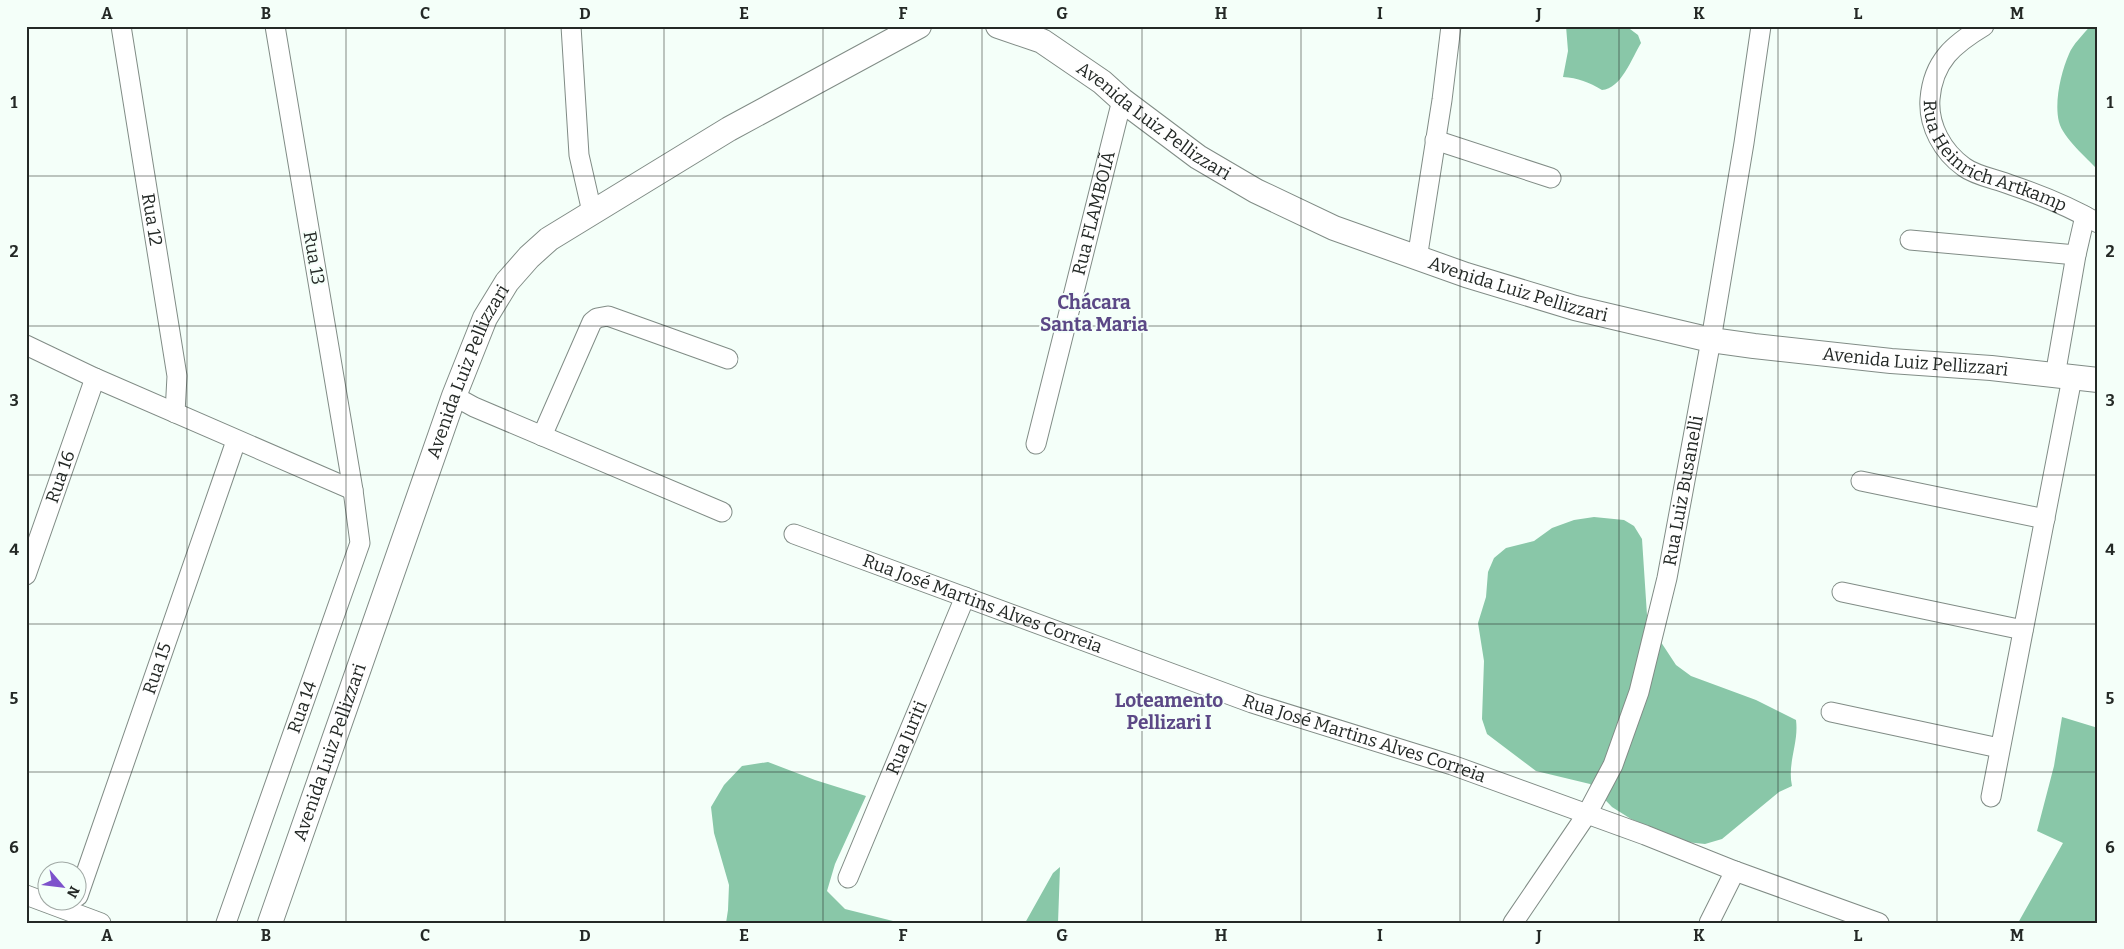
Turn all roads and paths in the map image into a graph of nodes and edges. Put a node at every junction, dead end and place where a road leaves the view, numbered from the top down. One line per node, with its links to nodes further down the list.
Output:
1 (121, 26): 24 (street, Rua 12)
2 (275, 26): 29 (street, Rua 13)
3 (571, 26): 12 (street)
4 (919, 26): 12 (main road, Avenida Luiz Pellizzari)
5 (998, 26): 9 (main road, Avenida Luiz Pellizzari)
6 (1451, 26): 10 (street)
7 (1761, 26): 17 (street, Rua Luiz Busanelli)
8 (1984, 26): 13 (street, Rua Heinrich Artkamp)
9 (1122, 100): 16 (main road, Avenida Luiz Pellizzari); 27 (street, Rua FLAMBOIÃ)
10 (1435, 140): 11 (street); 16 (street)
11 (1552, 178)
12 (592, 212): 23 (main road, Avenida Luiz Pellizzari)
13 (2092, 220): 15 (street)
14 (1910, 240): 15 (street)
15 (2076, 254): 20 (street)
16 (1416, 259): 17 (main road, Avenida Luiz Pellizzari)
17 (1711, 340): 20 (main road, Avenida Luiz Pellizzari); 40 (street, Rua Luiz Busanelli)
18 (26, 345): 21 (street)
19 (728, 359): 25 (street)
20 (2064, 377): 22 (main road, Avenida Luiz Pellizzari); 31 (street)
21 (95, 378): 24 (street); 33 (street, Rua 16)
22 (2098, 380)
23 (454, 396): 25 (street); 47 (main road, Avenida Luiz Pellizzari)
24 (175, 413): 26 (street)
25 (542, 436): 30 (street)
26 (236, 441): 29 (street); 41 (street, Rua 15)
27 (1036, 444)
28 (1861, 481): 31 (street)
29 (353, 490): 46 (street, Rua 14)
30 (722, 512)
31 (2045, 519): 36 (street)
32 (794, 534): 35 (street, Rua José Martins Alves Correia)
33 (26, 575)
34 (1842, 592): 36 (street)
35 (965, 597): 40 (street, Rua José Martins Alves Correia); 43 (street, Rua Juriti)
36 (2023, 630): 38 (street)
37 (1830, 712): 38 (street)
38 (2000, 748): 39 (street)
39 (1991, 797)
40 (1587, 814): 42 (street, Rua José Martins Alves Correia); 48 (street, Rua Luiz Busanelli)
41 (88, 866)
42 (1735, 871): 49 (street); 50 (street, Rua José Martins Alves Correia)
43 (848, 878)
44 (87, 912): 45 (street)
45 (101, 923)
46 (226, 923)
47 (270, 923)
48 (1513, 923)
49 (1709, 923)
50 (1879, 923)

